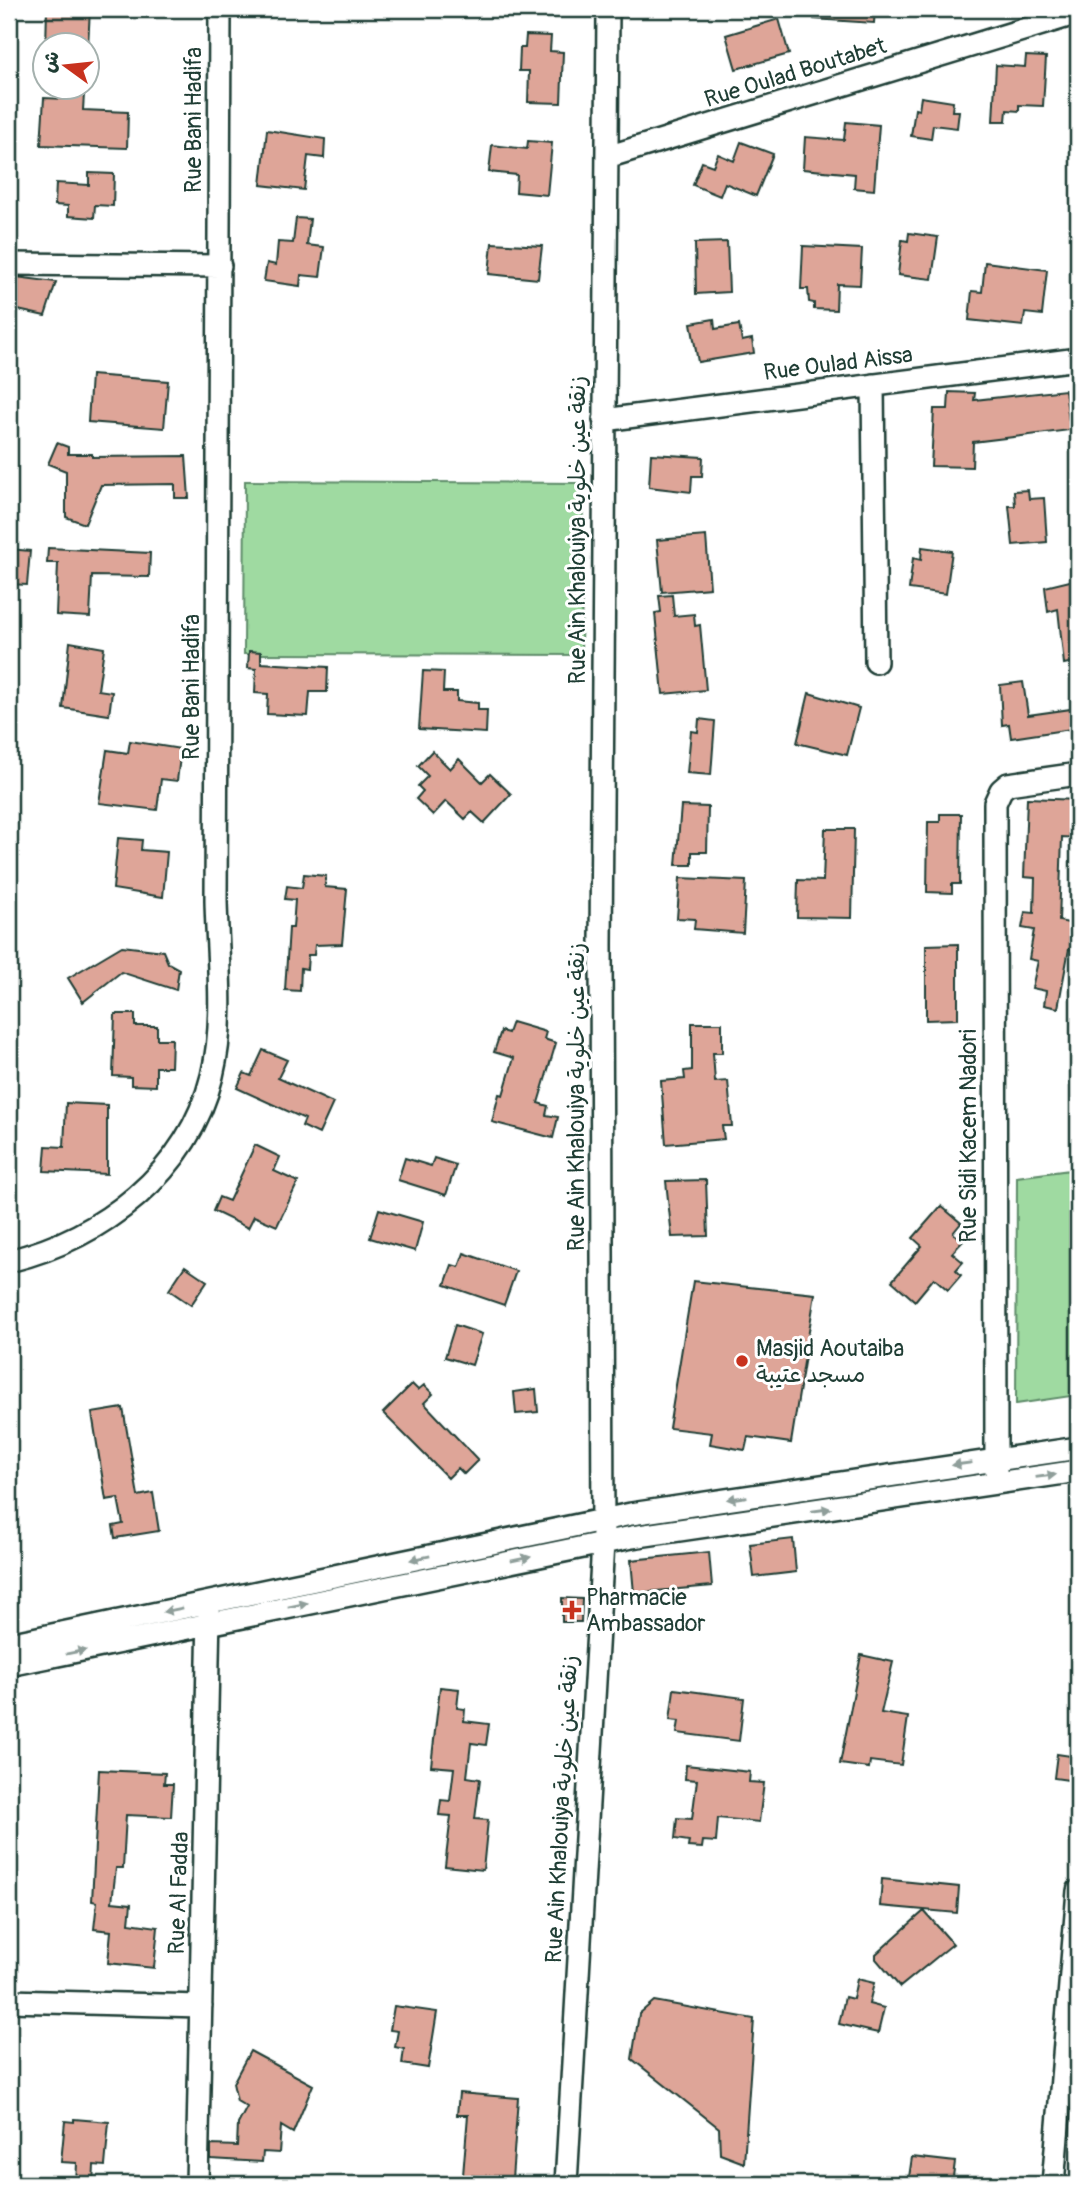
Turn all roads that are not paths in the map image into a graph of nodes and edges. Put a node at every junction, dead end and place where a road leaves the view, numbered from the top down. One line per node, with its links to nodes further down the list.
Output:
1 (220, 9): 6 (street, Rue Bani Hadifa)
2 (608, 9): 4 (street, Rue Ain Khalouiya زنقة عين خلوية)
3 (1078, 13): 4 (street, Rue Oulad Boutabet)
4 (607, 157): 9 (street, Rue Ain Khalouiya زنقة عين خلوية)
5 (9, 264): 6 (street)
6 (220, 266): 12 (street, Rue Bani Hadifa)
7 (1078, 359): 8 (street, Rue Oulad Aissa)
8 (873, 385): 9 (street, Rue Oulad Aissa); 10 (street)
9 (604, 420): 17 (street, Rue Ain Khalouiya زنقة عين خلوية)
10 (876, 662)
11 (1078, 775): 14 (street, Rue Sidi Kacem Nadori)
12 (9, 1261)
13 (1078, 1448): 14 (street)
14 (995, 1460): 16 (street, Rue Sidi Kacem Nadori); 17 (street, one-way to 17)
15 (1078, 1471): 16 (street, one-way to 15)
16 (996, 1483): 18 (street, one-way to 16)
17 (604, 1519): 18 (street, Rue Ain Khalouiya زنقة عين خلوية); 19 (street, one-way to 19)
18 (603, 1543): 19 (street, one-way to 18); 26 (street, Rue Ain Khalouiya زنقة عين خلوية)
19 (209, 1613): 20 (street, one-way to 20); 21 (street, one-way to 19); 24 (street, Rue Al Fadda)
20 (9, 1643)
21 (9, 1665)
22 (1078, 1891): 27 (street)
23 (9, 2001): 24 (street)
24 (201, 2006): 25 (street, Rue Al Fadda)
25 (197, 2184)
26 (566, 2184)
27 (1053, 2184)

